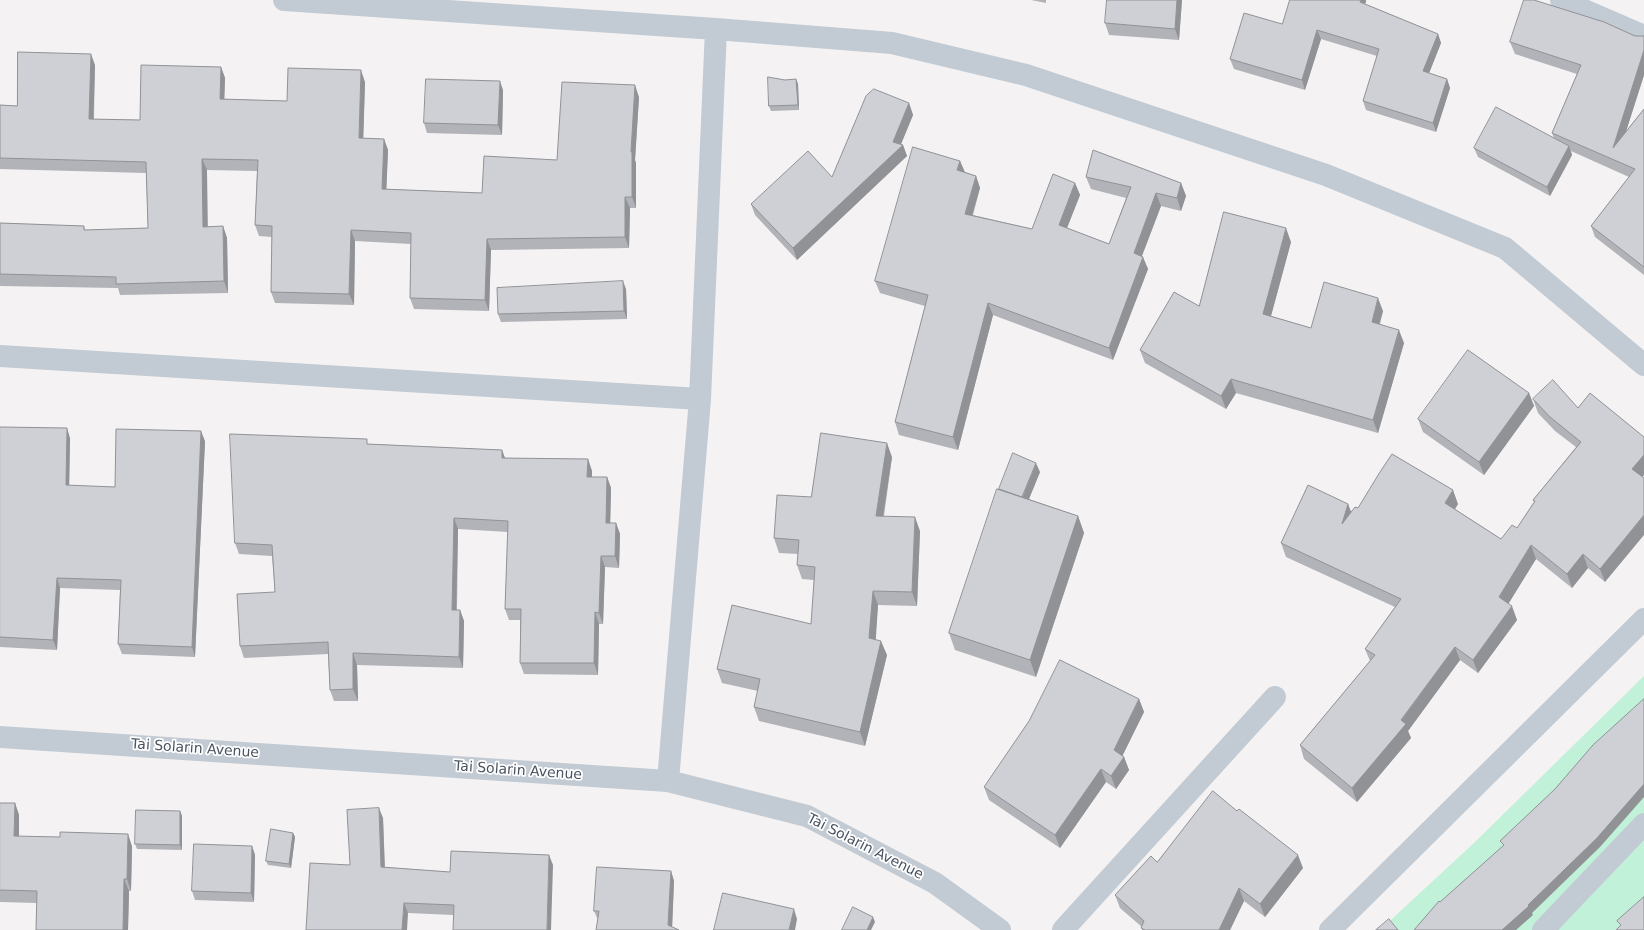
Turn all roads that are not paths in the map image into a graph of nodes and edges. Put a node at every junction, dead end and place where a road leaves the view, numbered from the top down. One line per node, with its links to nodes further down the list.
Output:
1 (284, 0): 3 (street)
2 (1561, 0): 4 (street)
3 (716, 29): 6 (street); 7 (street)
4 (1644, 36)
5 (0, 356): 7 (street)
6 (1644, 365)
7 (700, 399): 11 (street)
8 (1644, 619): 15 (street)
9 (1275, 697): 14 (street)
10 (0, 737): 11 (street, Tai Solarin Avenue)
11 (668, 780): 13 (street, Tai Solarin Avenue)
12 (1644, 824): 16 (street)
13 (1000, 930)
14 (1063, 930)
15 (1330, 930)
16 (1543, 930)

